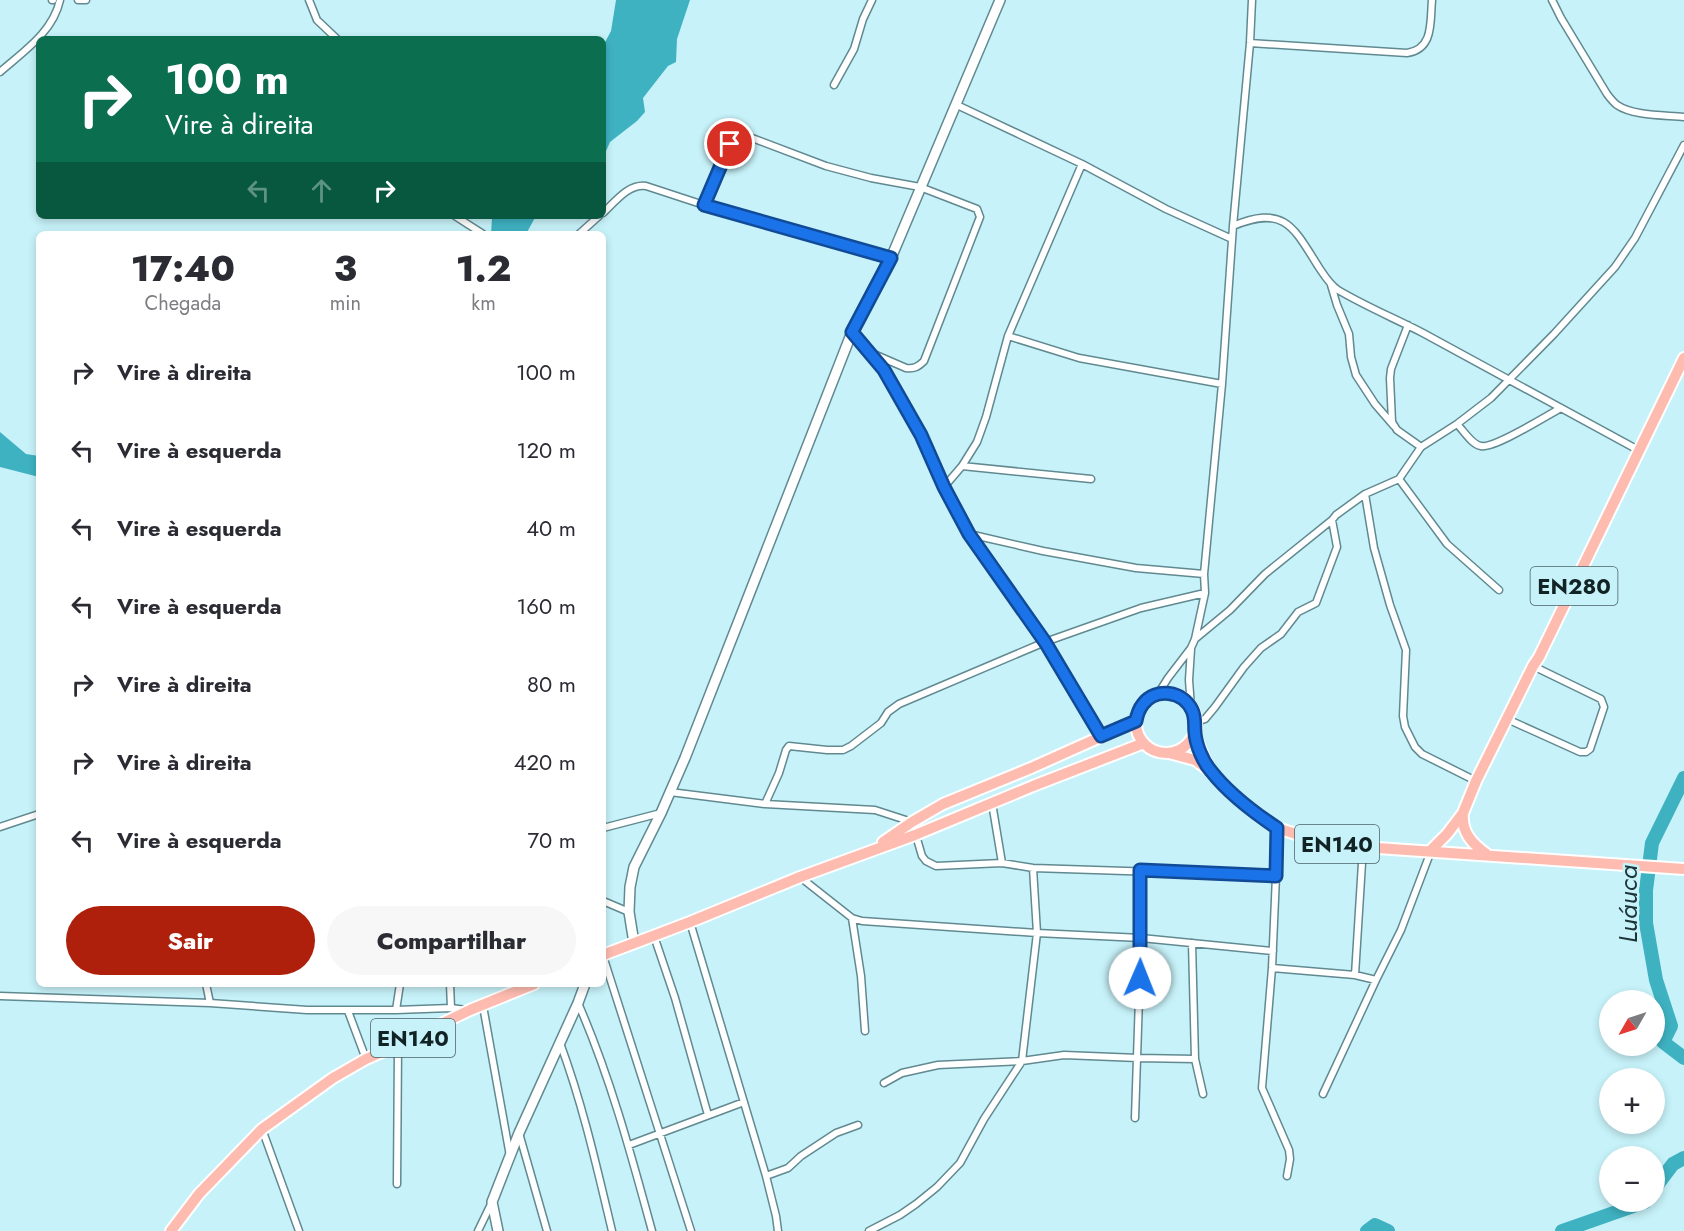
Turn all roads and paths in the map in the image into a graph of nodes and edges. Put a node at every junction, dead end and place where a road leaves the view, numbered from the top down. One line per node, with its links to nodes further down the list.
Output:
1 (60, 0): 10 (street)
2 (78, 0): 3 (street)
3 (86, 0)
4 (309, 0): 11 (street)
5 (873, 0): 15 (street)
6 (1000, 0): 16 (main road)
7 (1252, 0): 13 (street)
8 (1432, 0): 13 (street)
9 (1552, 0): 17 (street)
10 (41, 36)
11 (334, 36)
12 (36, 40): 14 (street)
13 (1250, 43): 25 (street)
14 (0, 72)
15 (834, 85)
16 (957, 105): 19 (street); 20 (main road)
17 (1684, 117)
18 (1684, 146): 36 (street)
19 (1082, 164): 28 (street); 33 (street)
20 (920, 187): 21 (street); 29 (main road); 34 (street)
21 (704, 205): 22 (street); 29 (street)
22 (606, 210)
23 (460, 219): 26 (street)
24 (596, 219): 27 (street)
25 (1233, 226): 28 (street); 30 (street)
26 (479, 231)
27 (582, 231)
28 (1232, 239): 37 (street)
29 (891, 258): 32 (main road)
30 (1331, 284): 31 (street); 40 (street)
31 (1408, 325): 36 (street); 40 (street)
32 (852, 332): 34 (street); 67 (main road)
33 (1008, 336): 37 (street); 43 (street)
34 (869, 352): 46 (street)
35 (1684, 358): 42 (main road, EN280)
36 (1510, 380): 38 (street); 39 (street)
37 (1222, 384): 50 (street)
38 (1561, 408): 39 (street); 42 (street)
39 (1457, 424): 41 (street)
40 (1394, 426): 41 (street)
41 (1421, 447): 45 (street)
42 (1640, 450): 56 (main road, EN280)
43 (962, 466): 44 (street); 46 (street)
44 (1091, 479)
45 (1399, 479): 47 (street); 51 (street)
46 (944, 487): 49 (street)
47 (1365, 494): 48 (street); 66 (street)
48 (1332, 520): 53 (street); 61 (street)
49 (969, 534): 50 (street); 54 (street)
50 (1204, 574): 52 (street)
51 (1499, 590)
52 (1205, 593): 53 (street); 54 (street)
53 (1195, 639): 55 (street)
54 (1045, 642): 62 (street); 69 (street)
55 (1191, 648): 57 (street); 58 (street)
56 (1533, 666): 59 (main road, EN280); 59 (street)
57 (1158, 694): 58 (main road); 60 (main road)
58 (1191, 707): 61 (main road, EN140)
59 (1507, 719): 66 (main road, EN280)
60 (1136, 721): 62 (main road); 63 (main road)
61 (1195, 726): 64 (main road); 65 (main road, EN140)
62 (1101, 736): 73 (main road)
63 (1144, 743): 64 (main road, EN140); 68 (main road)
64 (1169, 753): 65 (main road, EN140)
65 (1209, 770): 76 (main road, EN140)
66 (1476, 781): 71 (main road, EN280)
67 (670, 792): 69 (street); 70 (main road)
68 (992, 803): 77 (main road); 82 (street)
69 (765, 804): 73 (street)
70 (661, 813): 75 (street); 89 (main road)
71 (1463, 813): 80 (main road, EN280); 81 (main road)
72 (36, 814): 74 (street)
73 (912, 822): 77 (street); 79 (main road)
74 (0, 827)
75 (606, 827)
76 (1277, 828): 78 (main road, EN140); 86 (street)
77 (915, 834): 79 (main road); 82 (street)
78 (1364, 847): 80 (main road, EN140); 101 (street)
79 (871, 850): 87 (main road)
80 (1431, 850): 81 (main road, EN140); 102 (street)
81 (1488, 855): 84 (main road, EN140)
82 (1002, 863): 83 (street)
83 (1033, 868): 85 (street); 92 (street)
84 (1684, 869)
85 (1140, 870): 86 (street); 94 (street)
86 (1276, 876): 97 (street)
87 (800, 877): 90 (street); 91 (main road)
88 (606, 902): 89 (street)
89 (630, 912): 95 (main road)
90 (852, 918): 92 (street); 116 (street)
91 (690, 922): 93 (main road); 126 (street)
92 (1037, 933): 94 (street); 122 (street)
93 (654, 936): 95 (main road); 127 (street)
94 (1141, 938): 96 (street); 119 (street)
95 (634, 943): 98 (main road)
96 (1192, 944): 97 (street); 121 (street)
97 (1273, 951): 100 (street)
98 (606, 955)
99 (606, 965): 132 (street)
100 (1272, 968): 101 (street); 136 (street)
101 (1355, 975): 102 (street)
102 (1376, 980): 125 (street)
103 (207, 987): 109 (street)
104 (400, 987): 113 (street)
105 (450, 987): 112 (street)
106 (527, 987): 111 (main road, EN140)
107 (584, 987): 110 (main road)
108 (0, 996): 109 (street)
109 (210, 1003): 115 (street)
110 (578, 1003): 117 (main road); 133 (street)
111 (483, 1006): 114 (main road, EN140); 134 (street)
112 (451, 1008): 113 (street); 114 (street)
113 (396, 1010): 115 (street)
114 (470, 1010): 118 (main road, EN140)
115 (348, 1011): 120 (street)
116 (865, 1031)
117 (560, 1043): 131 (main road); 145 (street)
118 (399, 1045): 120 (main road, EN140); 137 (street)
119 (1138, 1058): 121 (street); 122 (street); 128 (street)
120 (366, 1059): 130 (main road, EN140)
121 (1195, 1059): 124 (street)
122 (1022, 1061): 123 (street); 149 (street)
123 (884, 1083)
124 (1203, 1094)
125 (1323, 1094)
126 (744, 1102): 127 (street); 135 (street)
127 (708, 1115): 132 (street)
128 (1134, 1118)
129 (858, 1125): 135 (street)
130 (262, 1129): 140 (main road, EN140); 141 (street)
131 (519, 1133): 134 (main road); 139 (street)
132 (660, 1134): 133 (street); 147 (street)
133 (629, 1145): 146 (street)
134 (510, 1156): 138 (main road)
135 (766, 1176): 148 (street)
136 (1287, 1176)
137 (397, 1184)
138 (492, 1202): 142 (street); 143 (main road)
139 (547, 1230): 144 (street)
140 (171, 1231)
141 (299, 1231)
142 (478, 1231)
143 (498, 1231)
144 (539, 1231)
145 (612, 1231)
146 (652, 1231)
147 (691, 1231)
148 (778, 1231)
149 (869, 1231)

